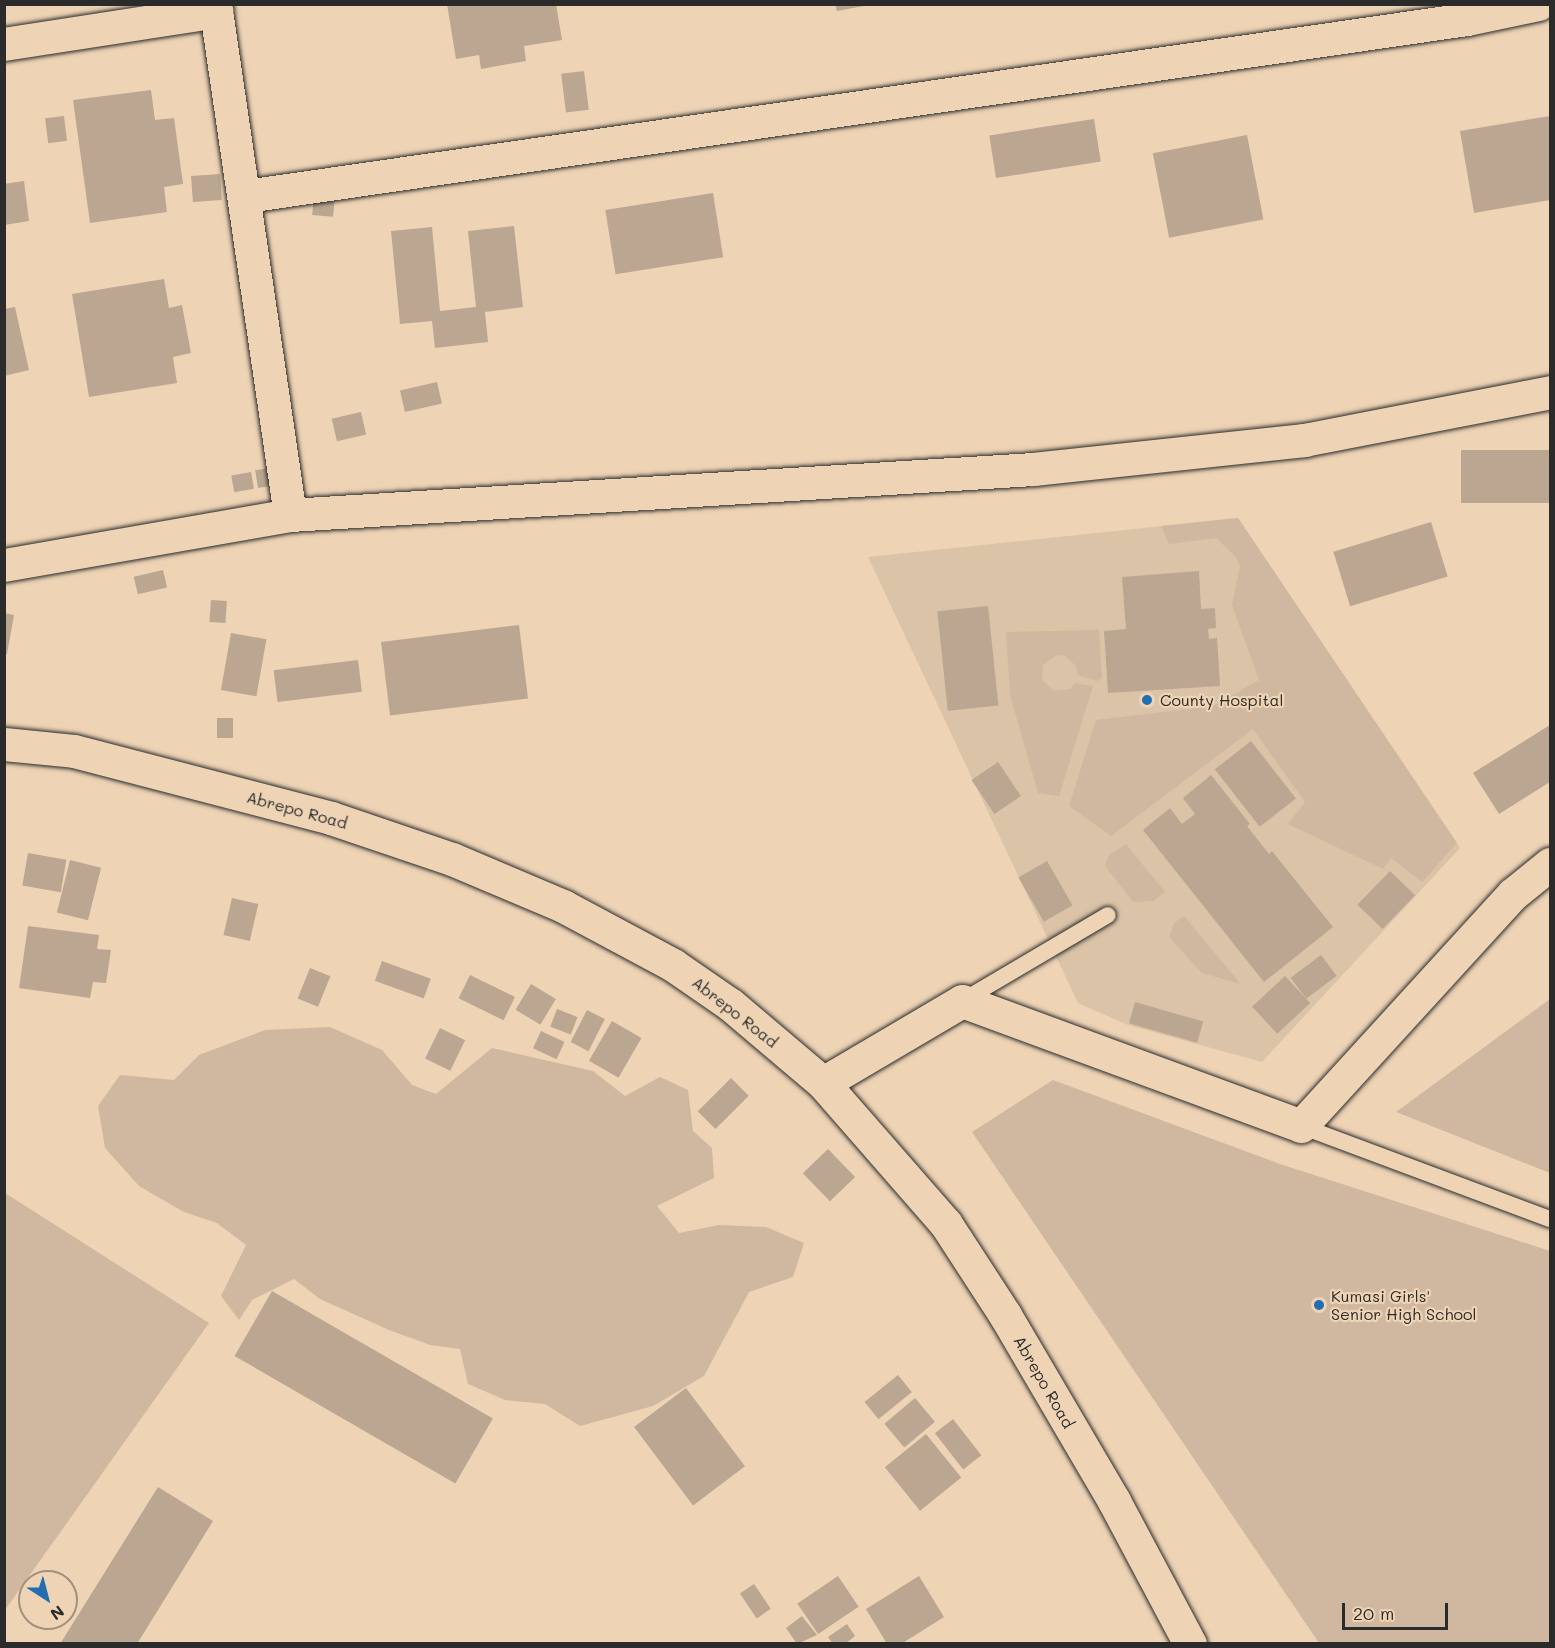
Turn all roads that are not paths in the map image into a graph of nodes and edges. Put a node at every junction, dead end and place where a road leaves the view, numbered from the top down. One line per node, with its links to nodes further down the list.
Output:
1 (1538, 4): 3 (street)
2 (216, 8): 4 (street); 5 (street)
3 (1465, 12): 5 (street)
4 (4, 44)
5 (246, 196): 7 (street)
6 (1551, 392): 7 (street)
7 (290, 515): 8 (street)
8 (4, 565)
9 (4, 744): 13 (street, Abrepo Road)
10 (1551, 864): 14 (street)
11 (1108, 915): 12 (lane)
12 (962, 1000): 13 (street); 14 (street)
13 (823, 1083): 16 (street, Abrepo Road)
14 (1301, 1126): 15 (lane)
15 (1551, 1220)
16 (1190, 1644)

